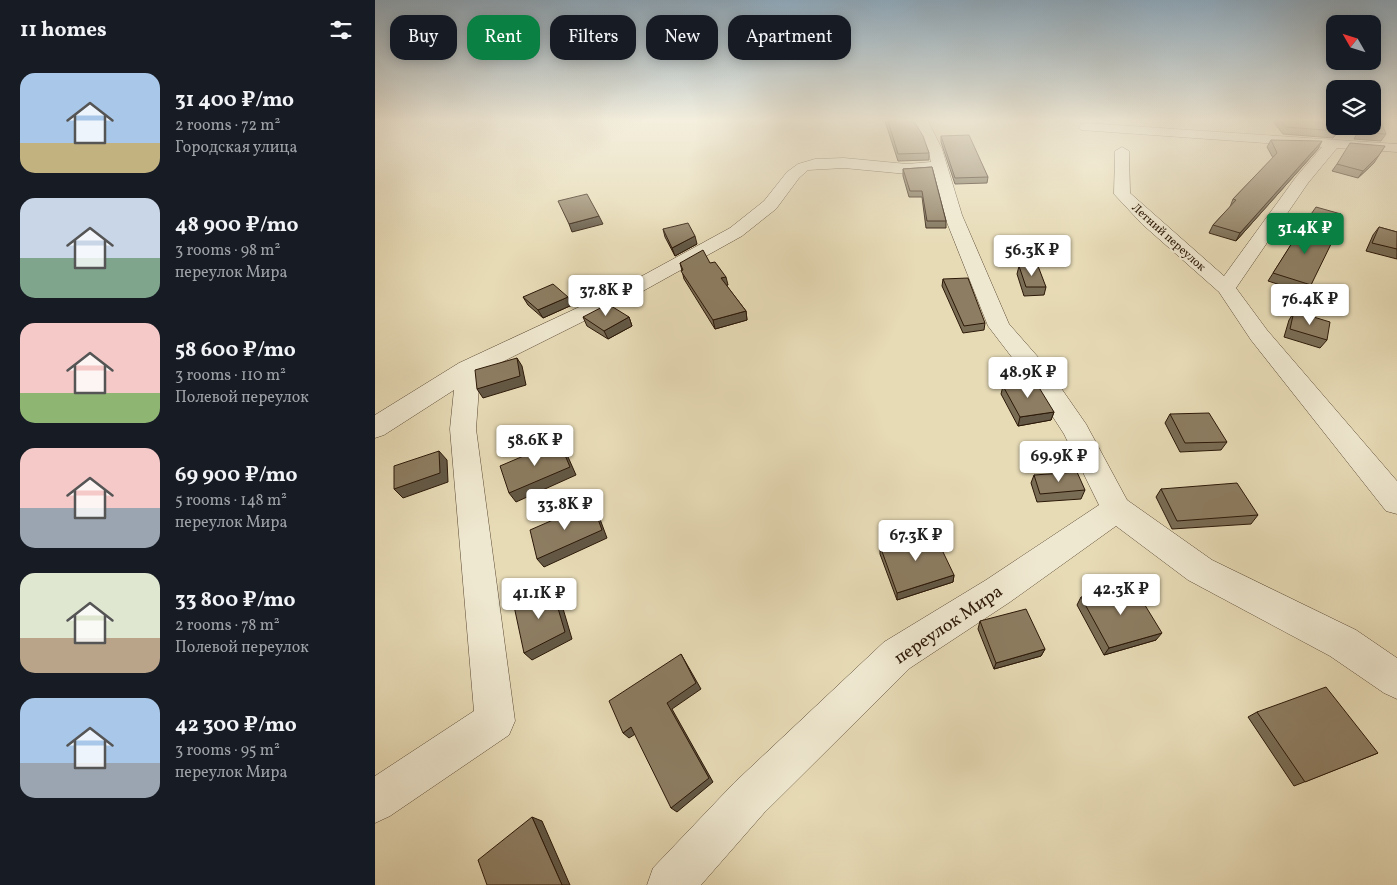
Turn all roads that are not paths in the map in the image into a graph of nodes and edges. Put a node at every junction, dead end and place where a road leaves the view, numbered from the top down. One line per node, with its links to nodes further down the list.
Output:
1 (938, 162): 4 (street)
2 (1122, 162): 7 (street, Летний переулок)
3 (1318, 162): 5 (street)
4 (939, 166): 8 (street); 11 (street)
5 (1275, 220): 6 (lane); 7 (street)
6 (1329, 236)
7 (1226, 288): 10 (street, Летний переулок)
8 (468, 369): 9 (street); 13 (street)
9 (375, 428)
10 (1397, 502)
11 (1116, 509): 12 (street); 14 (street, переулок Мира)
12 (1397, 680)
13 (375, 801)
14 (670, 885)

